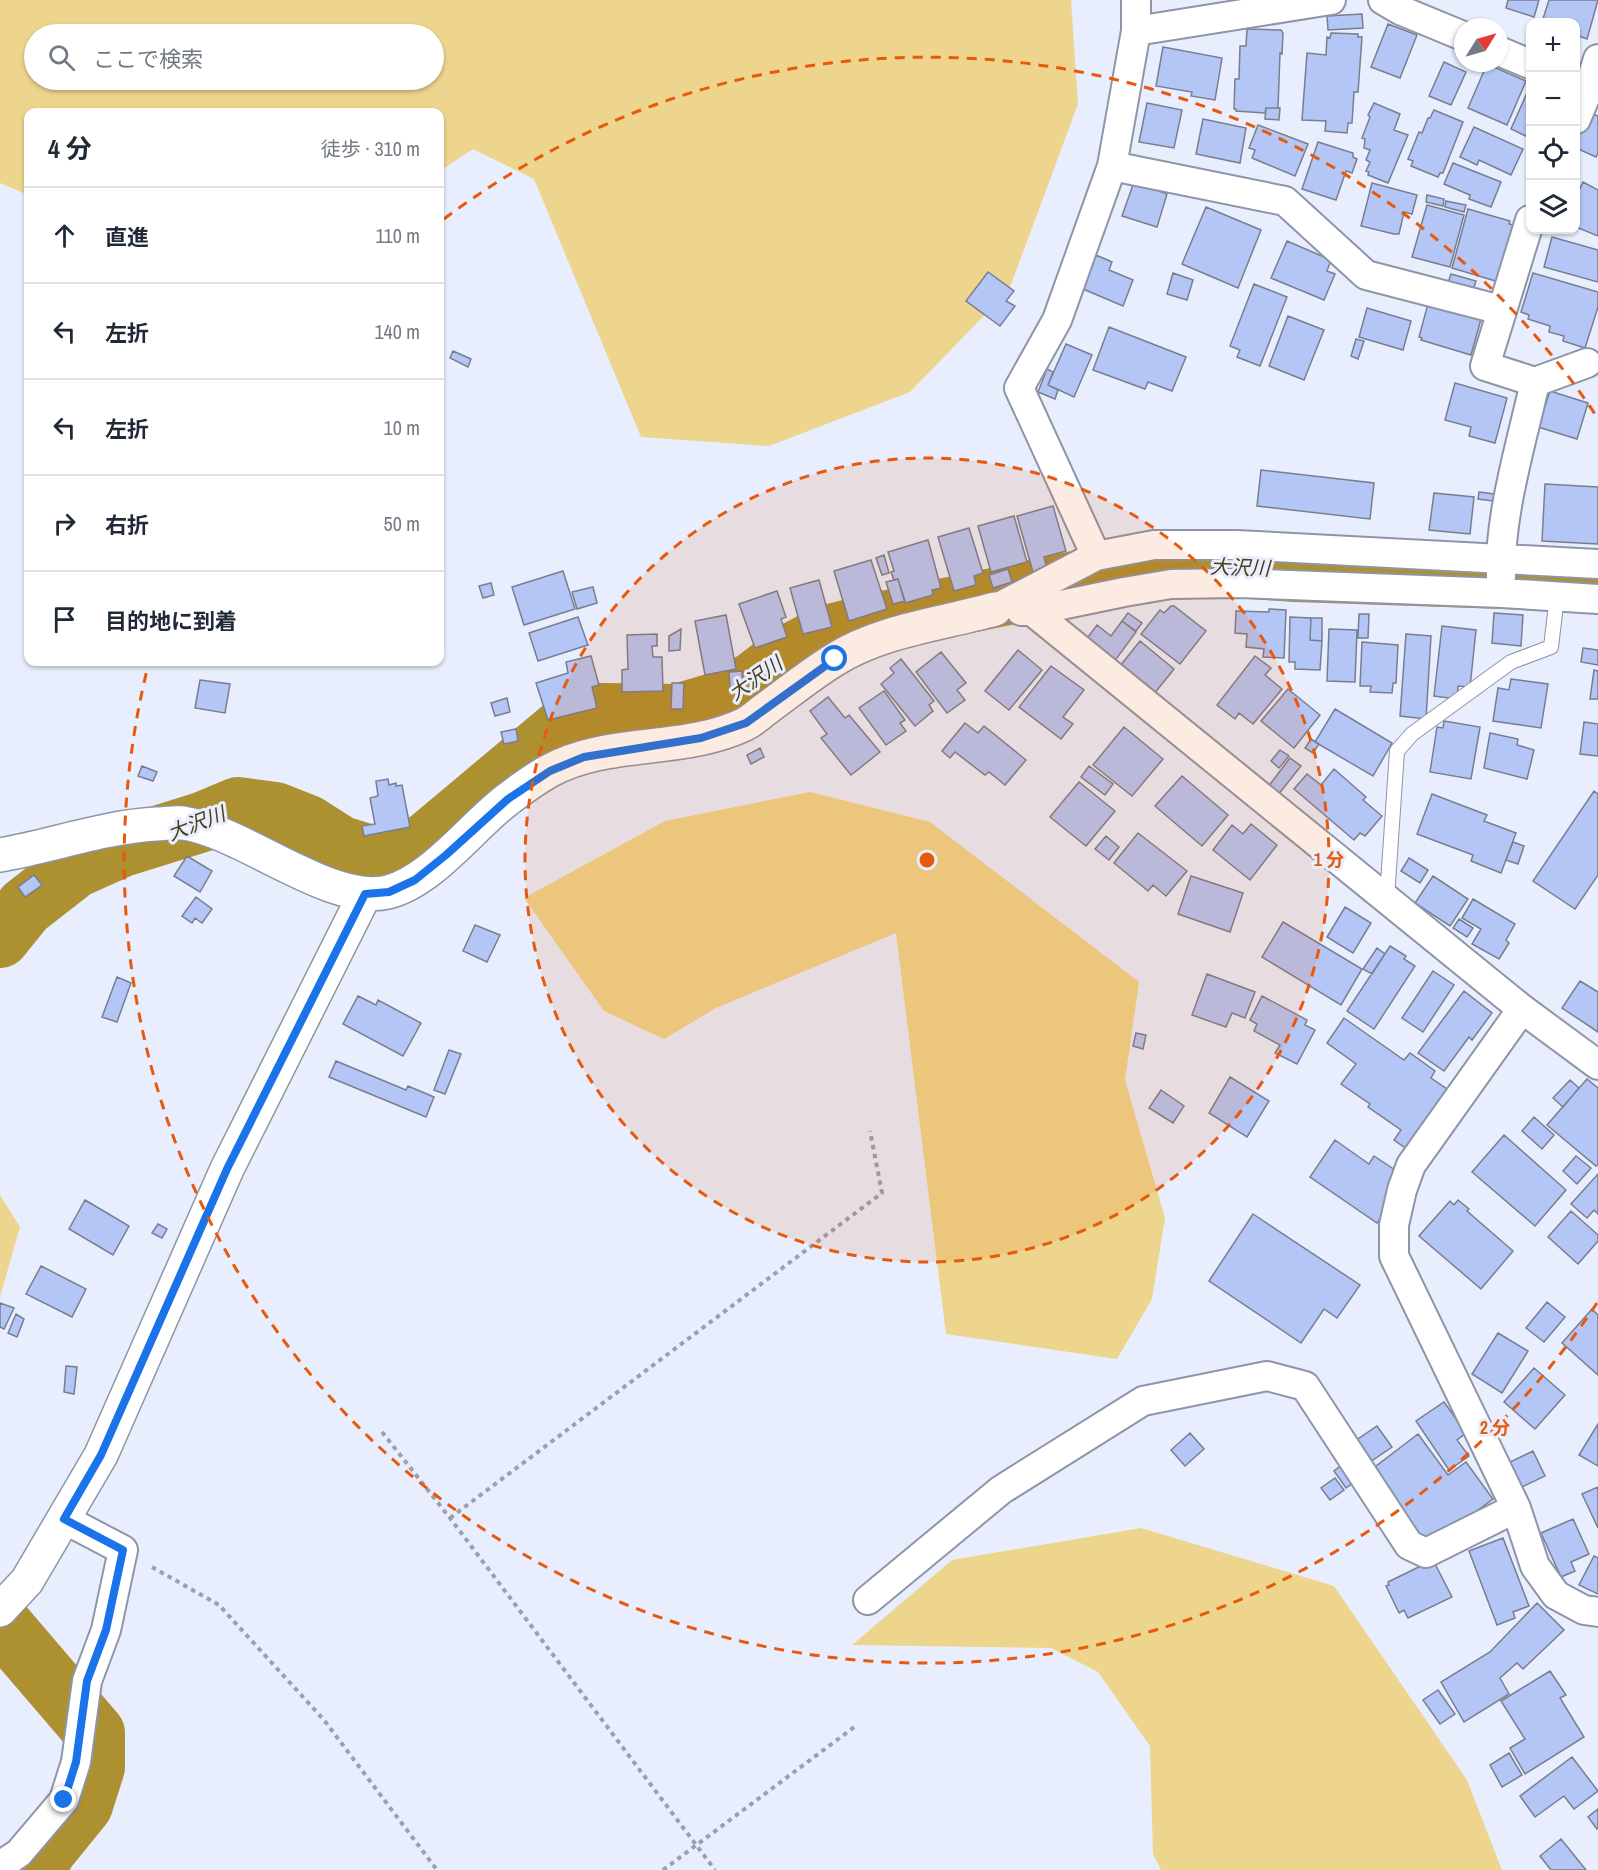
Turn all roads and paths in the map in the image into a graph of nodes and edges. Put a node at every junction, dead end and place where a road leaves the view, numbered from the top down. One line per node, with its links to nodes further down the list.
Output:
1 (1136, 0): 4 (street)
2 (1331, 0): 4 (street)
3 (1383, 0): 5 (street)
4 (1136, 31): 11 (street)
5 (1454, 32)
6 (1508, 55): 8 (street)
7 (1598, 59): 9 (street)
8 (1526, 62)
9 (1588, 88): 10 (street)
10 (1580, 108)
11 (1112, 166): 13 (street); 16 (street)
12 (1526, 232): 13 (street)
13 (1501, 310): 15 (street)
14 (1587, 363): 15 (street)
15 (1535, 382): 17 (street)
16 (1096, 556): 17 (street); 22 (street)
17 (1501, 559): 18 (street); 19 (street)
18 (1598, 564)
19 (1502, 593): 20 (street); 23 (street)
20 (1557, 596): 21 (street); 26 (lane)
21 (1598, 599)
22 (995, 609): 23 (street); 25 (street)
23 (1032, 611): 26 (street)
24 (0, 855): 25 (street)
25 (365, 894): 33 (street)
26 (1387, 898): 27 (street)
27 (1522, 1009): 28 (street); 31 (street)
28 (1598, 1065)
29 (870, 1131): 32 (path)
30 (382, 1432): 32 (path)
31 (1516, 1508): 35 (street); 37 (street)
32 (450, 1518): 39 (path)
33 (64, 1519): 34 (street); 36 (street)
34 (123, 1550): 40 (street); 41 (path)
35 (868, 1600)
36 (0, 1610)
37 (1598, 1612)
38 (857, 1725): 39 (path)
39 (696, 1845): 42 (path); 43 (path)
40 (0, 1866)
41 (437, 1870)
42 (663, 1870)
43 (715, 1870)

